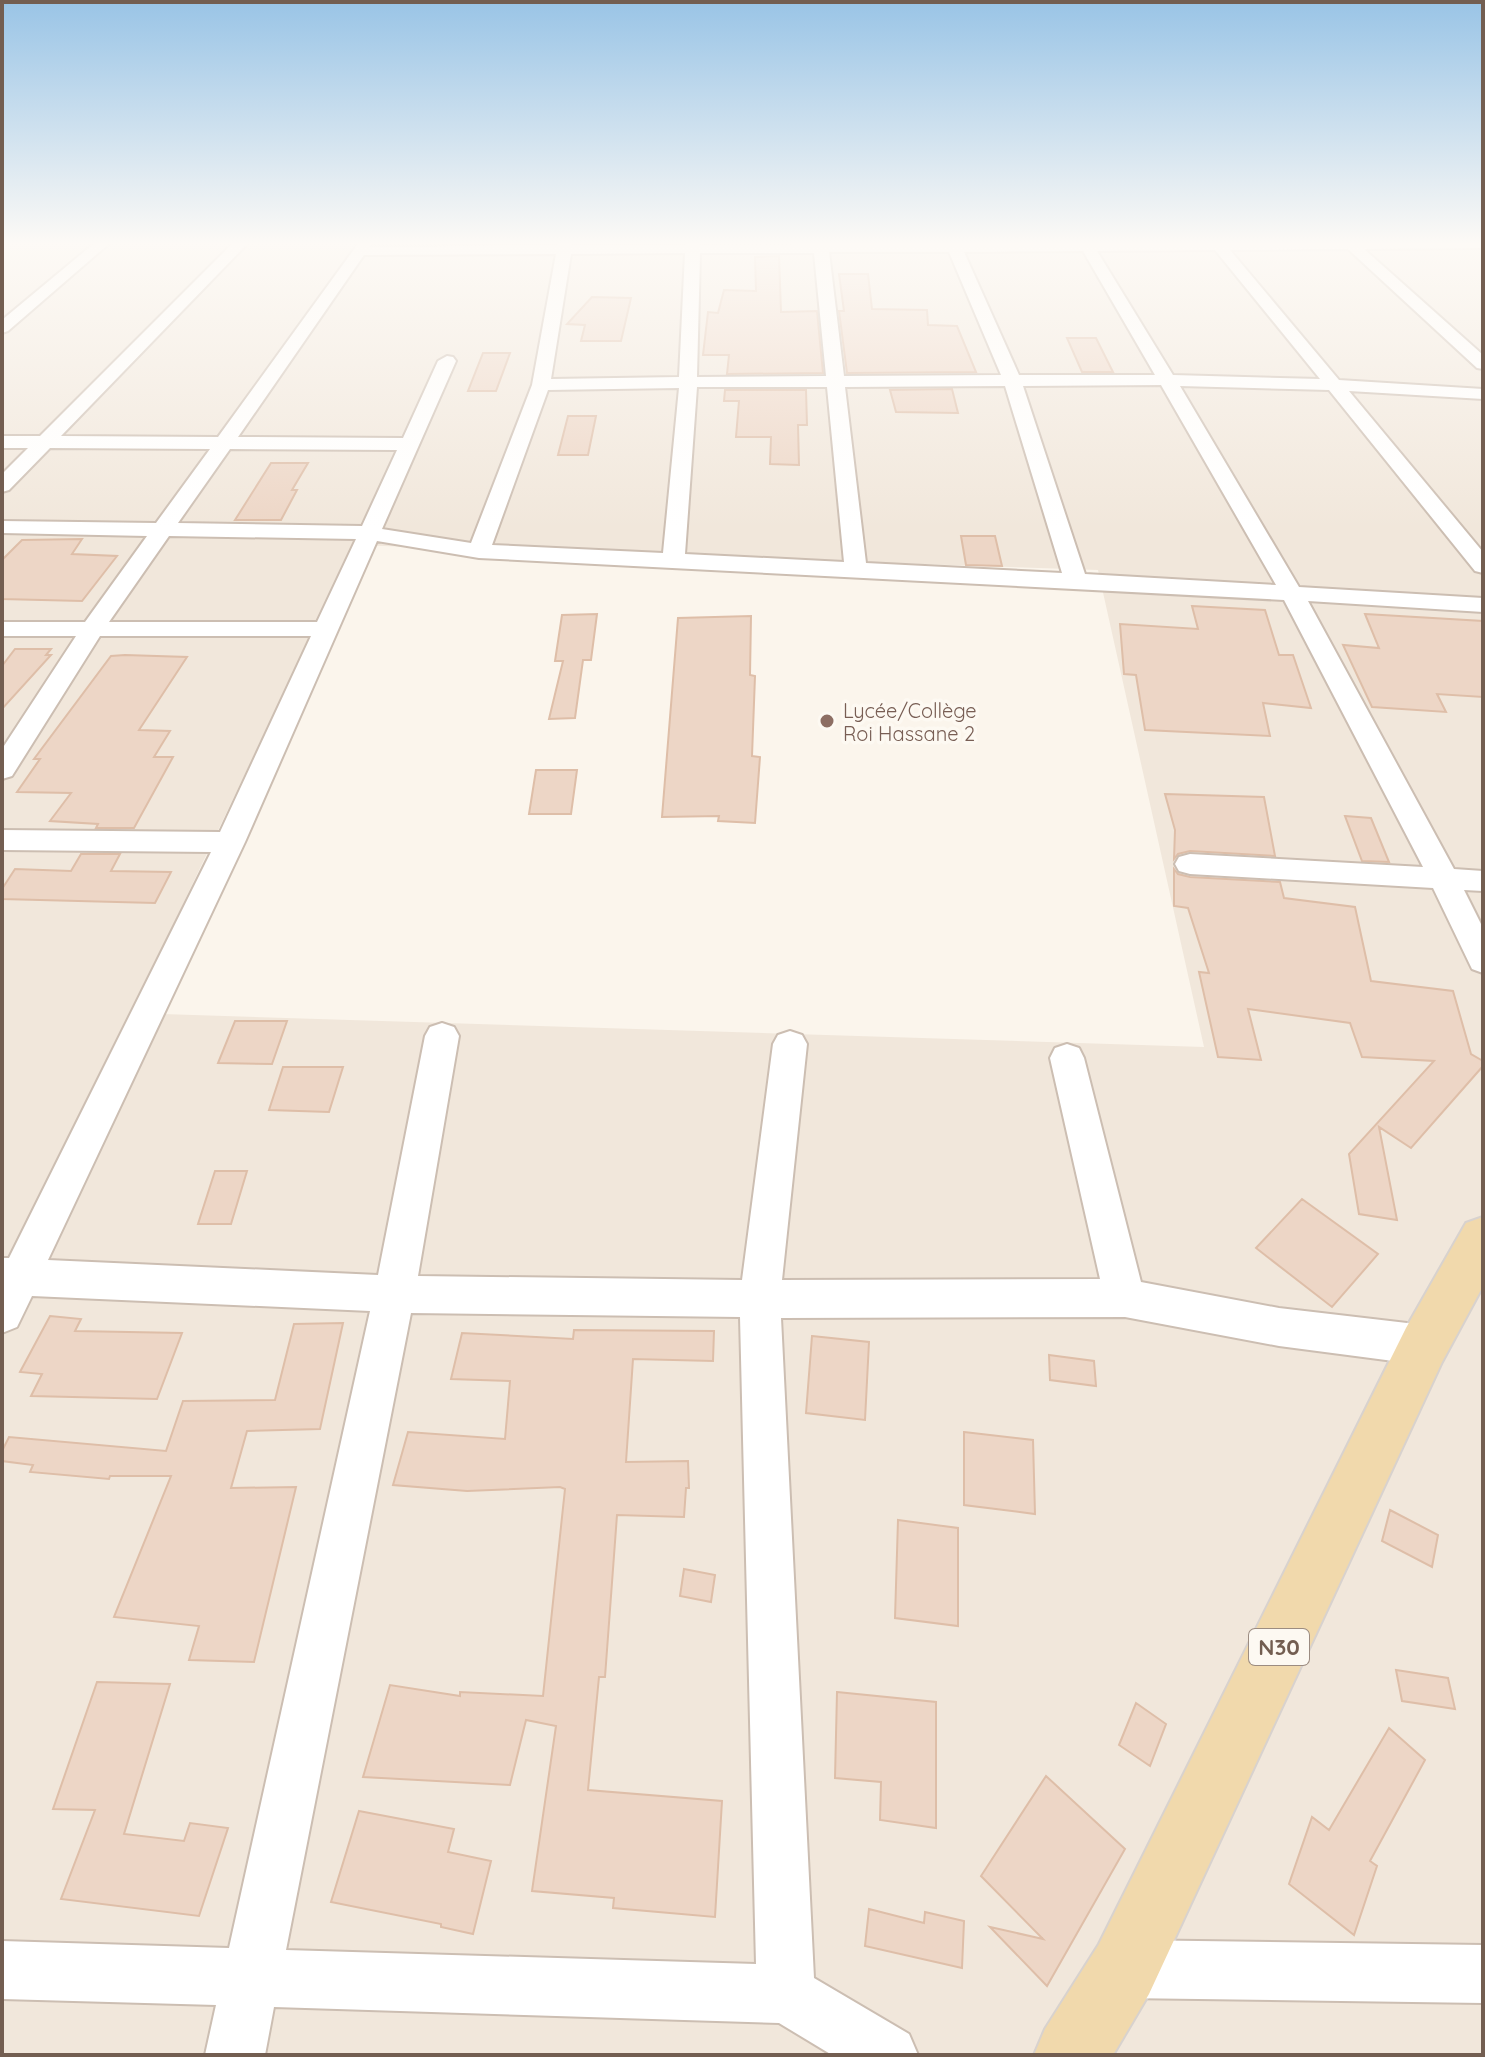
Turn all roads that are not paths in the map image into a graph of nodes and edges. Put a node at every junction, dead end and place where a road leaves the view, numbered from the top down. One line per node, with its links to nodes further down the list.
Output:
1 (147, 337): 20 (street)
2 (300, 337): 21 (street)
3 (549, 337): 16 (street)
4 (690, 337): 13 (street)
5 (831, 337): 14 (street)
6 (994, 337): 15 (street)
7 (1142, 337): 12 (street)
8 (1294, 337): 17 (street)
9 (1453, 337): 11 (street)
10 (447, 361): 22 (street)
11 (1483, 364)
12 (1167, 380): 15 (street); 17 (street); 32 (street)
13 (688, 382): 14 (street); 16 (street); 28 (street)
14 (836, 382): 15 (street); 30 (street)
15 (1013, 382): 31 (street)
16 (541, 385): 27 (street)
17 (1333, 385): 18 (street); 29 (street)
18 (1483, 394)
19 (2, 442): 20 (street)
20 (43, 442): 21 (street); 23 (street)
21 (224, 444): 22 (street); 25 (street)
22 (410, 444): 26 (street)
23 (2, 486)
24 (2, 527): 25 (street)
25 (165, 530): 26 (street); 34 (street)
26 (370, 533): 27 (street); 36 (street)
27 (479, 551): 28 (street)
28 (674, 559): 30 (street)
29 (1483, 566)
30 (856, 570): 31 (street)
31 (1076, 580): 32 (street)
32 (1295, 595): 33 (street); 41 (street)
33 (1483, 605)
34 (93, 628): 35 (street); 36 (street); 37 (street)
35 (2, 629)
36 (327, 629): 39 (street)
37 (2, 770)
38 (2, 840): 39 (street)
39 (230, 842): 48 (street)
40 (1190, 864): 41 (street)
41 (1445, 879): 42 (street); 43 (street)
42 (1483, 881)
43 (1483, 961)
44 (442, 1036): 49 (street)
45 (790, 1044): 51 (street)
46 (1067, 1058): 50 (street)
47 (1483, 1238): 53 (main road, N30)
48 (10, 1277): 49 (street); 52 (street)
49 (394, 1294): 51 (street); 57 (street)
50 (1125, 1298): 51 (street); 53 (street)
51 (760, 1299): 58 (street)
52 (2, 1314)
53 (1424, 1345): 54 (main road, N30)
54 (1124, 1969): 56 (street); 61 (main road, N30)
55 (2, 1970): 57 (street)
56 (1483, 1974)
57 (253, 1978): 58 (street); 59 (street)
58 (786, 1994): 60 (street)
59 (235, 2055)
60 (888, 2055)
61 (1071, 2055)

